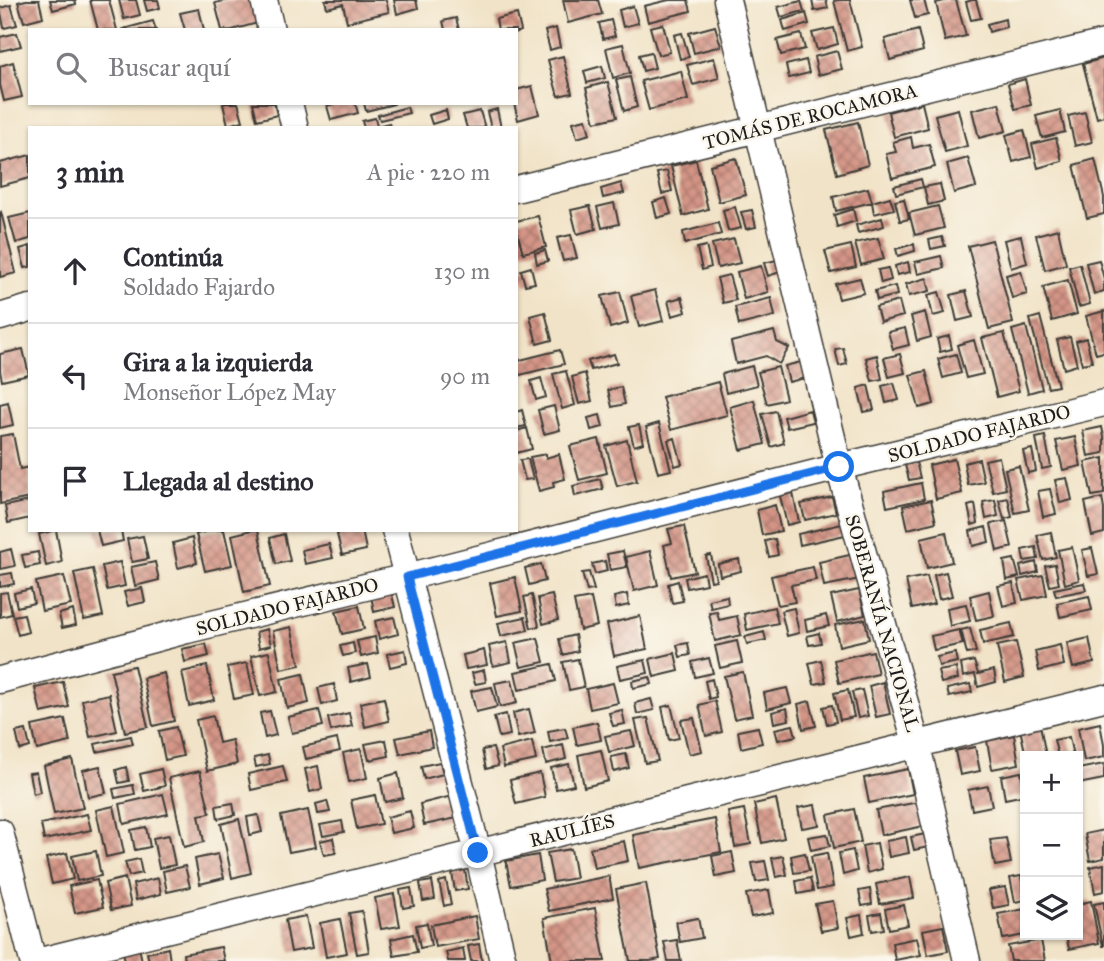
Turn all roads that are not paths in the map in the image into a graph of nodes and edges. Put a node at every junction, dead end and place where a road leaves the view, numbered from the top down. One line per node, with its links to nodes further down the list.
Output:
1 (264, 0): 3 (street)
2 (727, 0): 7 (street, SOBERANÍA NACIONAL)
3 (271, 28)
4 (1104, 43): 7 (street, TOMÁS DE ROCAMORA)
5 (289, 105): 6 (street)
6 (295, 126)
7 (758, 130): 8 (street, TOMÁS DE ROCAMORA); 12 (street, SOBERANÍA NACIONAL)
8 (518, 189)
9 (28, 310): 10 (street)
10 (0, 317)
11 (1104, 403): 12 (street, SOLDADO FAJARDO)
12 (839, 467): 14 (street, SOLDADO FAJARDO); 17 (street, SOBERANÍA NACIONAL)
13 (396, 532): 14 (street)
14 (407, 577): 15 (street, SOLDADO FAJARDO); 19 (street)
15 (0, 680)
16 (1104, 698): 17 (street, RAULÍES)
17 (917, 746): 19 (street, RAULÍES); 23 (street, SOBERANÍA NACIONAL)
18 (0, 832): 20 (street)
19 (478, 853): 21 (street, RAULÍES); 22 (street)
20 (33, 961)
21 (40, 961)
22 (503, 961)
23 (967, 961)

